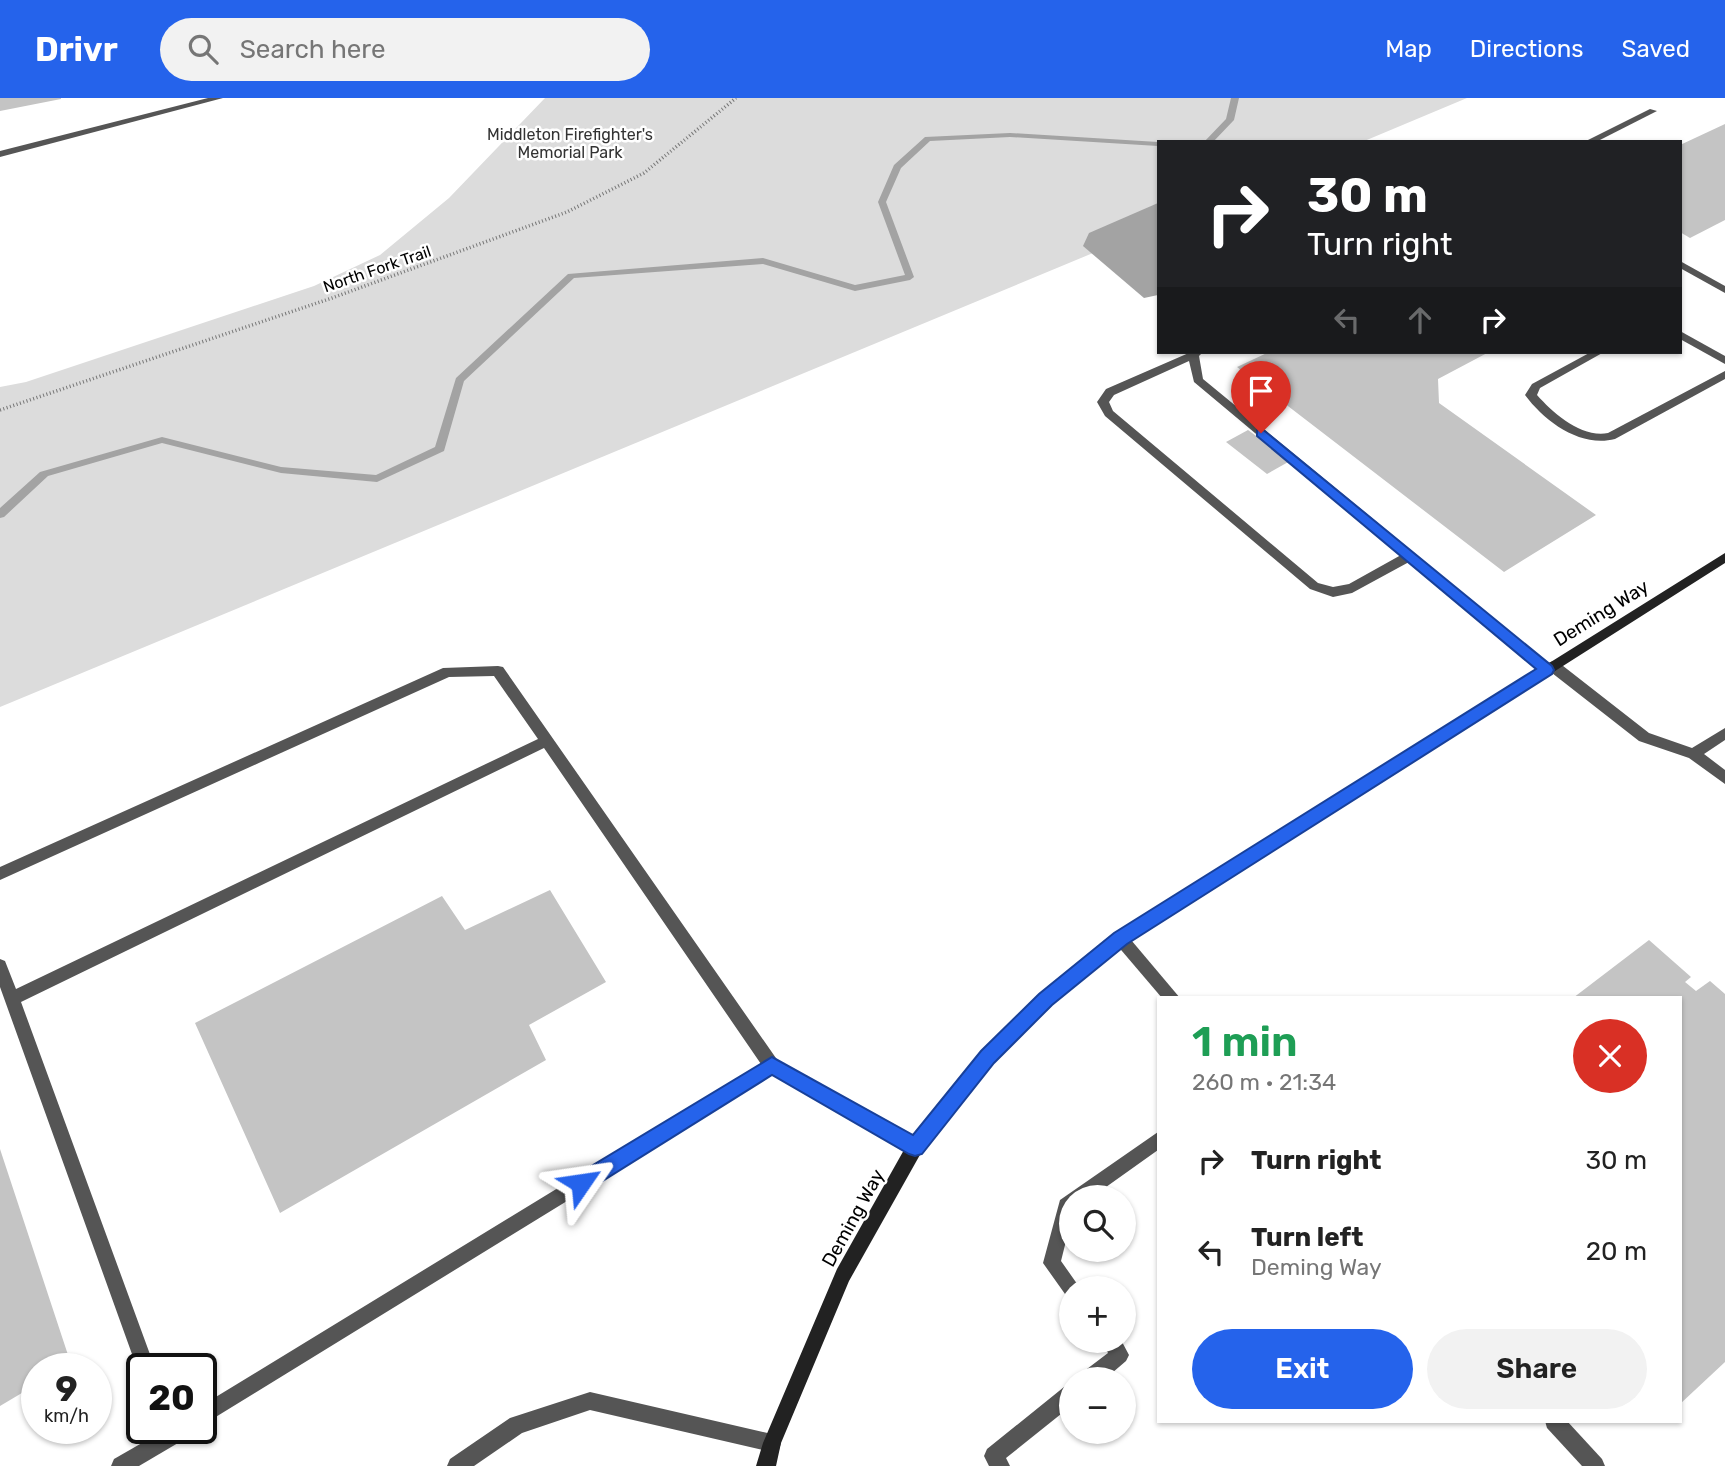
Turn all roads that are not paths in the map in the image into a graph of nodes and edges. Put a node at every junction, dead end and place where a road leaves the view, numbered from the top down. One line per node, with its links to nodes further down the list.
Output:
1 (219, 98): 2 (lane)
2 (185, 102): 5 (lane)
3 (1653, 111): 4 (lane)
4 (1592, 140)
5 (0, 154)
6 (1682, 265): 7 (lane)
7 (1723, 287)
8 (1682, 335): 11 (lane)
9 (1195, 354): 13 (lane); 13 (lane)
10 (1595, 354): 12 (lane)
11 (1725, 361)
12 (1725, 374)
13 (1410, 556): 15 (lane)
14 (1725, 557): 15 (street, Deming Way)
15 (1550, 668): 18 (lane); 21 (street, Deming Way)
16 (1725, 733): 18 (lane)
17 (546, 741): 20 (lane); 24 (lane); 25 (lane)
18 (1694, 754): 19 (lane)
19 (1725, 778)
20 (0, 874)
21 (1121, 939): 23 (lane); 27 (street, Deming Way)
22 (0, 966): 24 (lane)
23 (1170, 996)
24 (12, 999): 31 (lane)
25 (772, 1066): 27 (lane); 35 (lane)
26 (1157, 1141): 28 (lane)
27 (915, 1147): 37 (street, Deming Way)
28 (1095, 1185)
29 (1059, 1234): 30 (lane)
30 (1062, 1276)
31 (141, 1353)
32 (1119, 1353): 33 (lane)
33 (1104, 1367)
34 (1059, 1404): 42 (lane)
35 (217, 1407)
36 (1556, 1423): 43 (lane)
37 (772, 1443): 40 (lane); 41 (street, Deming Way)
38 (154, 1444): 39 (lane)
39 (121, 1466)
40 (457, 1466)
41 (766, 1466)
42 (1000, 1466)
43 (1595, 1466)

